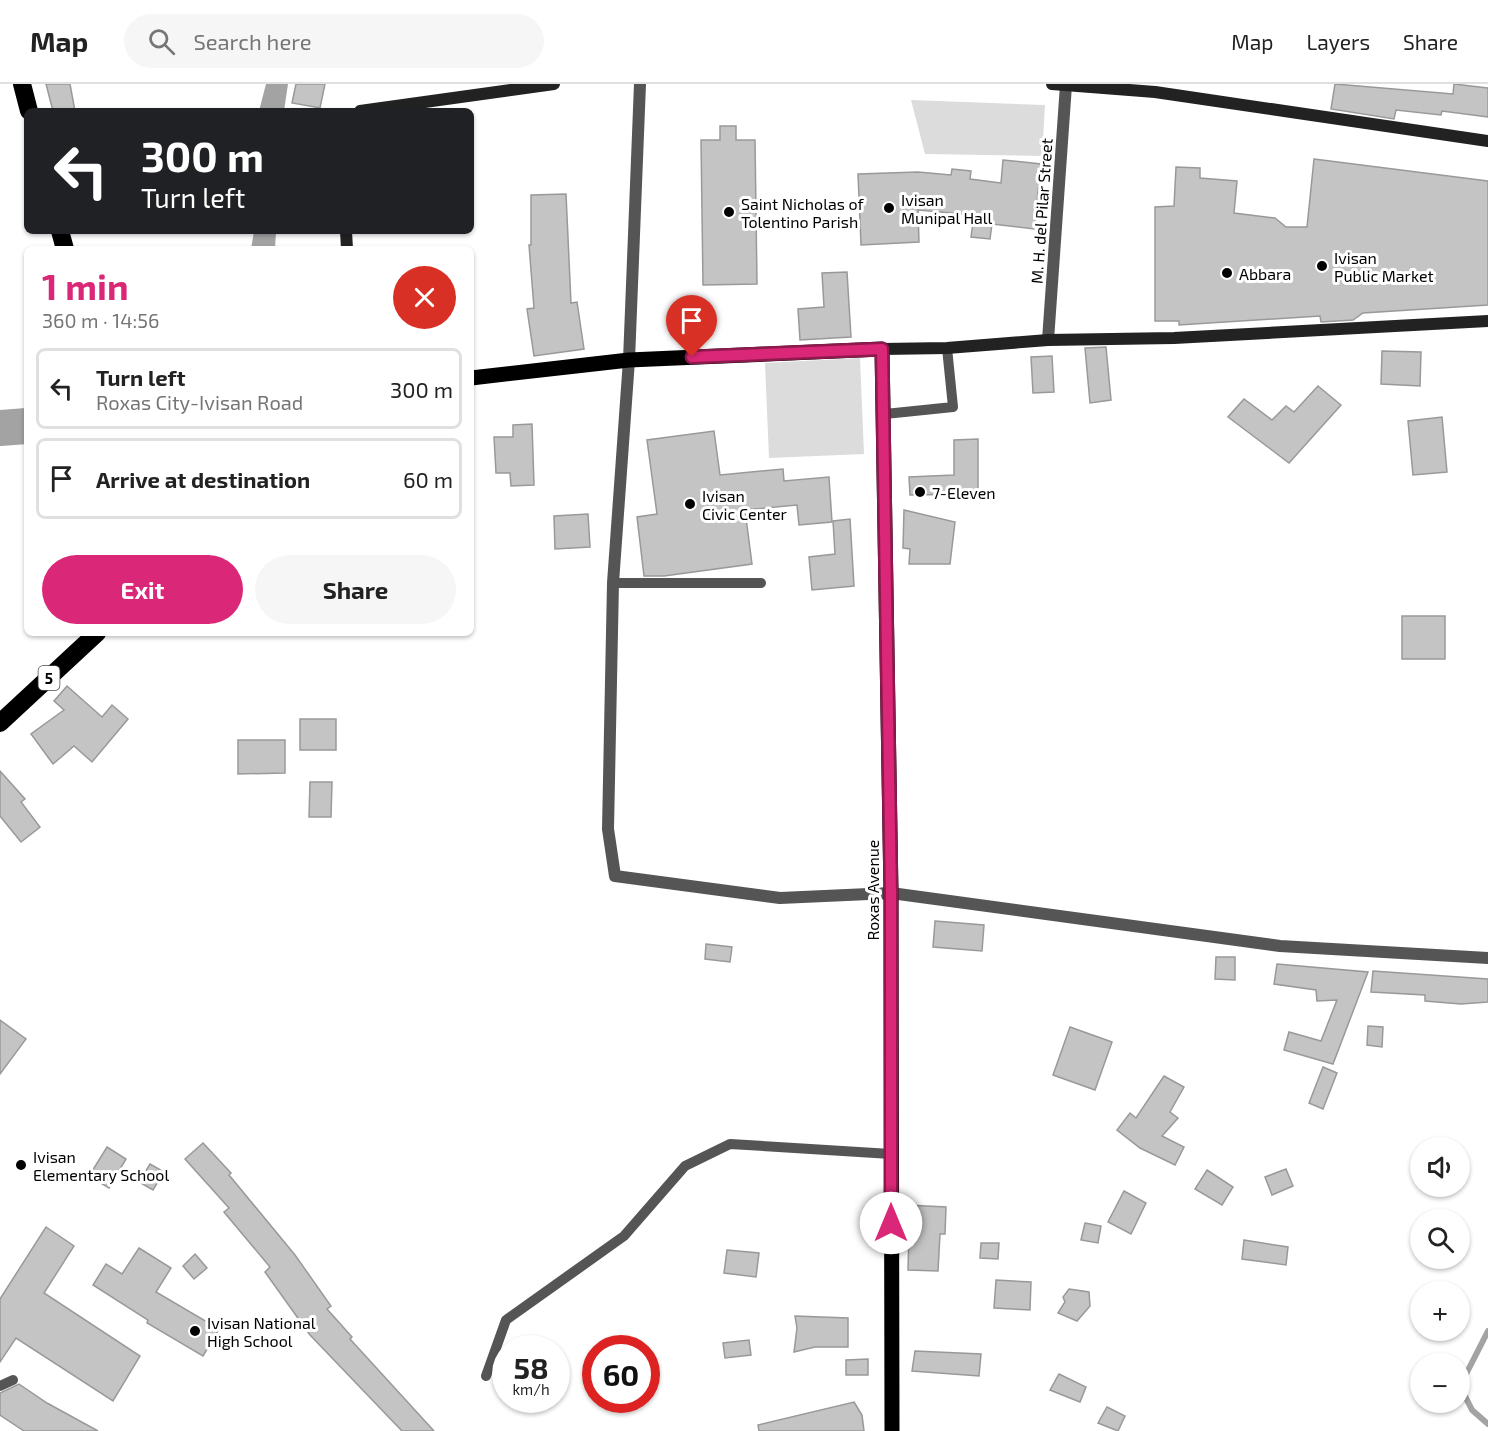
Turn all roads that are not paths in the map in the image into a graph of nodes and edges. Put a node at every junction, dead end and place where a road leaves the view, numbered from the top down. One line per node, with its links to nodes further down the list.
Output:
1 (22, 84): 8 (highway)
2 (554, 84): 9 (street)
3 (640, 84): 15 (street)
4 (1052, 84): 5 (street)
5 (1066, 85): 6 (street); 12 (street, M. H. del Pilar Street)
6 (1089, 85): 7 (street)
7 (1156, 88): 10 (street)
8 (28, 108)
9 (382, 108)
10 (1488, 141)
11 (1488, 321): 12 (street)
12 (1048, 340): 13 (street)
13 (947, 348): 14 (street); 17 (lane)
14 (882, 349): 15 (main road); 17 (main road, Roxas Avenue)
15 (629, 360): 16 (main road); 18 (street)
16 (474, 378)
17 (885, 414): 22 (main road, Roxas Avenue)
18 (613, 583): 19 (lane); 22 (street)
19 (761, 583)
20 (94, 636): 21 (highway, 5)
21 (0, 723)
22 (891, 893): 23 (street); 24 (main road, Roxas Avenue)
23 (1488, 958)
24 (891, 1154): 25 (lane); 28 (main road, Roxas Avenue)
25 (486, 1376)
26 (13, 1380): 27 (lane)
27 (0, 1386)
28 (892, 1431)

